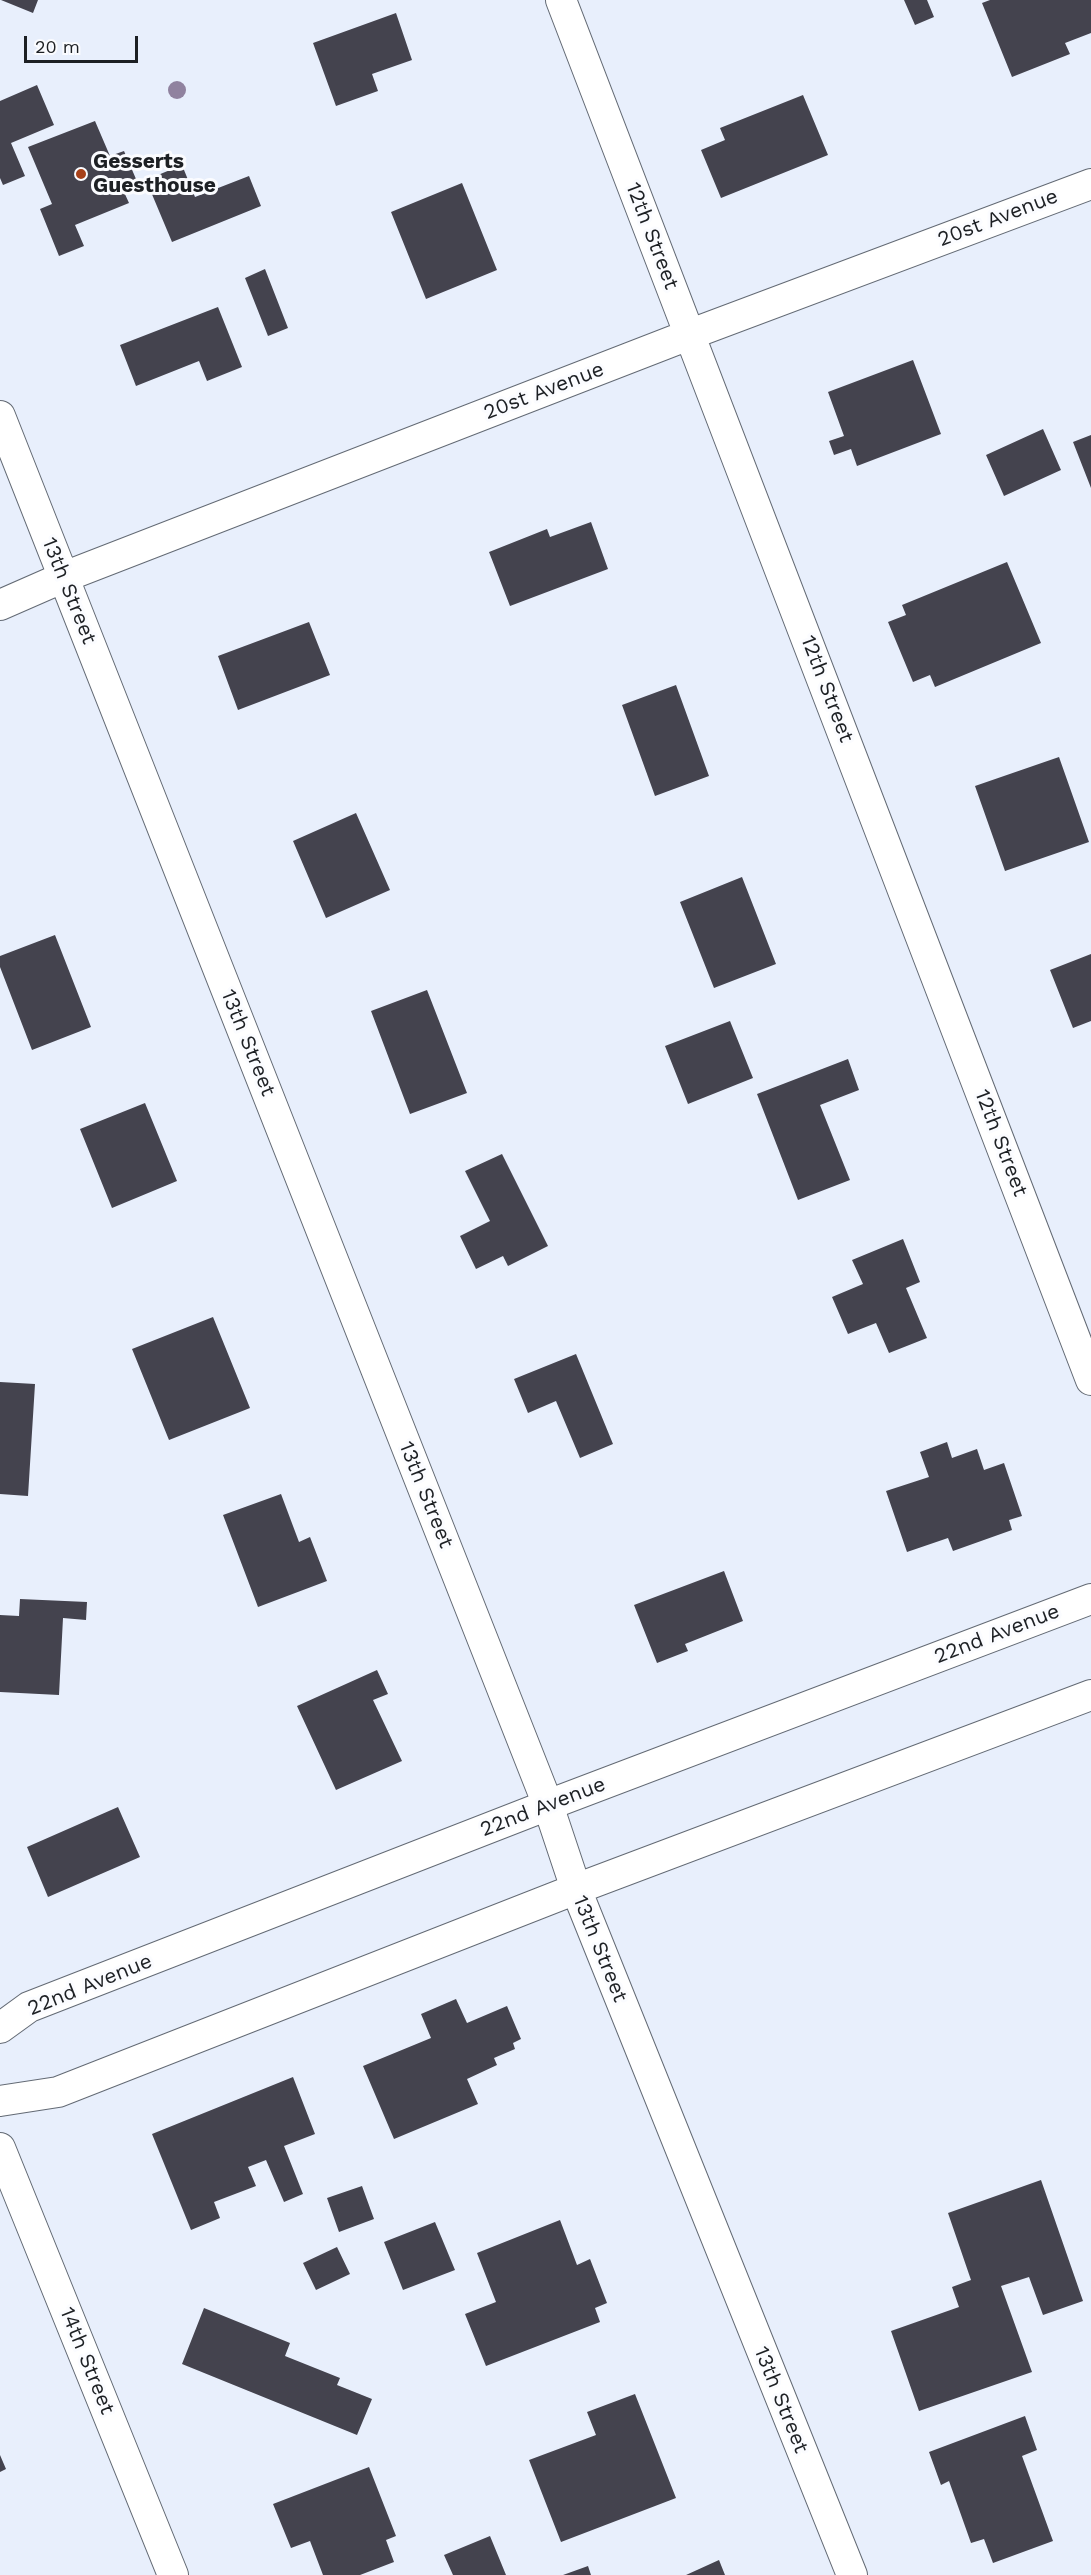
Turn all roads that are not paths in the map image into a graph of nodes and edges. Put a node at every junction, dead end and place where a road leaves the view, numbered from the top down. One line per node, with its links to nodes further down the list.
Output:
1 (561, 0): 3 (street, 12th Street)
2 (1091, 184): 3 (street, 20st Avenue)
3 (691, 334): 5 (street, 20st Avenue); 7 (street, 12th Street)
4 (0, 416): 5 (street, 13th Street)
5 (64, 578): 6 (street, 20st Avenue); 10 (street, 13th Street)
6 (0, 605)
7 (1091, 1380)
8 (1091, 1599): 10 (street, 22nd Avenue)
9 (1091, 1695): 11 (street)
10 (548, 1805): 11 (street, 13th Street); 12 (street, 22nd Avenue)
11 (576, 1889): 13 (street); 16 (street, 13th Street)
12 (0, 2028)
13 (0, 2101)
14 (0, 2148): 15 (street, 14th Street)
15 (173, 2575)
16 (852, 2575)

